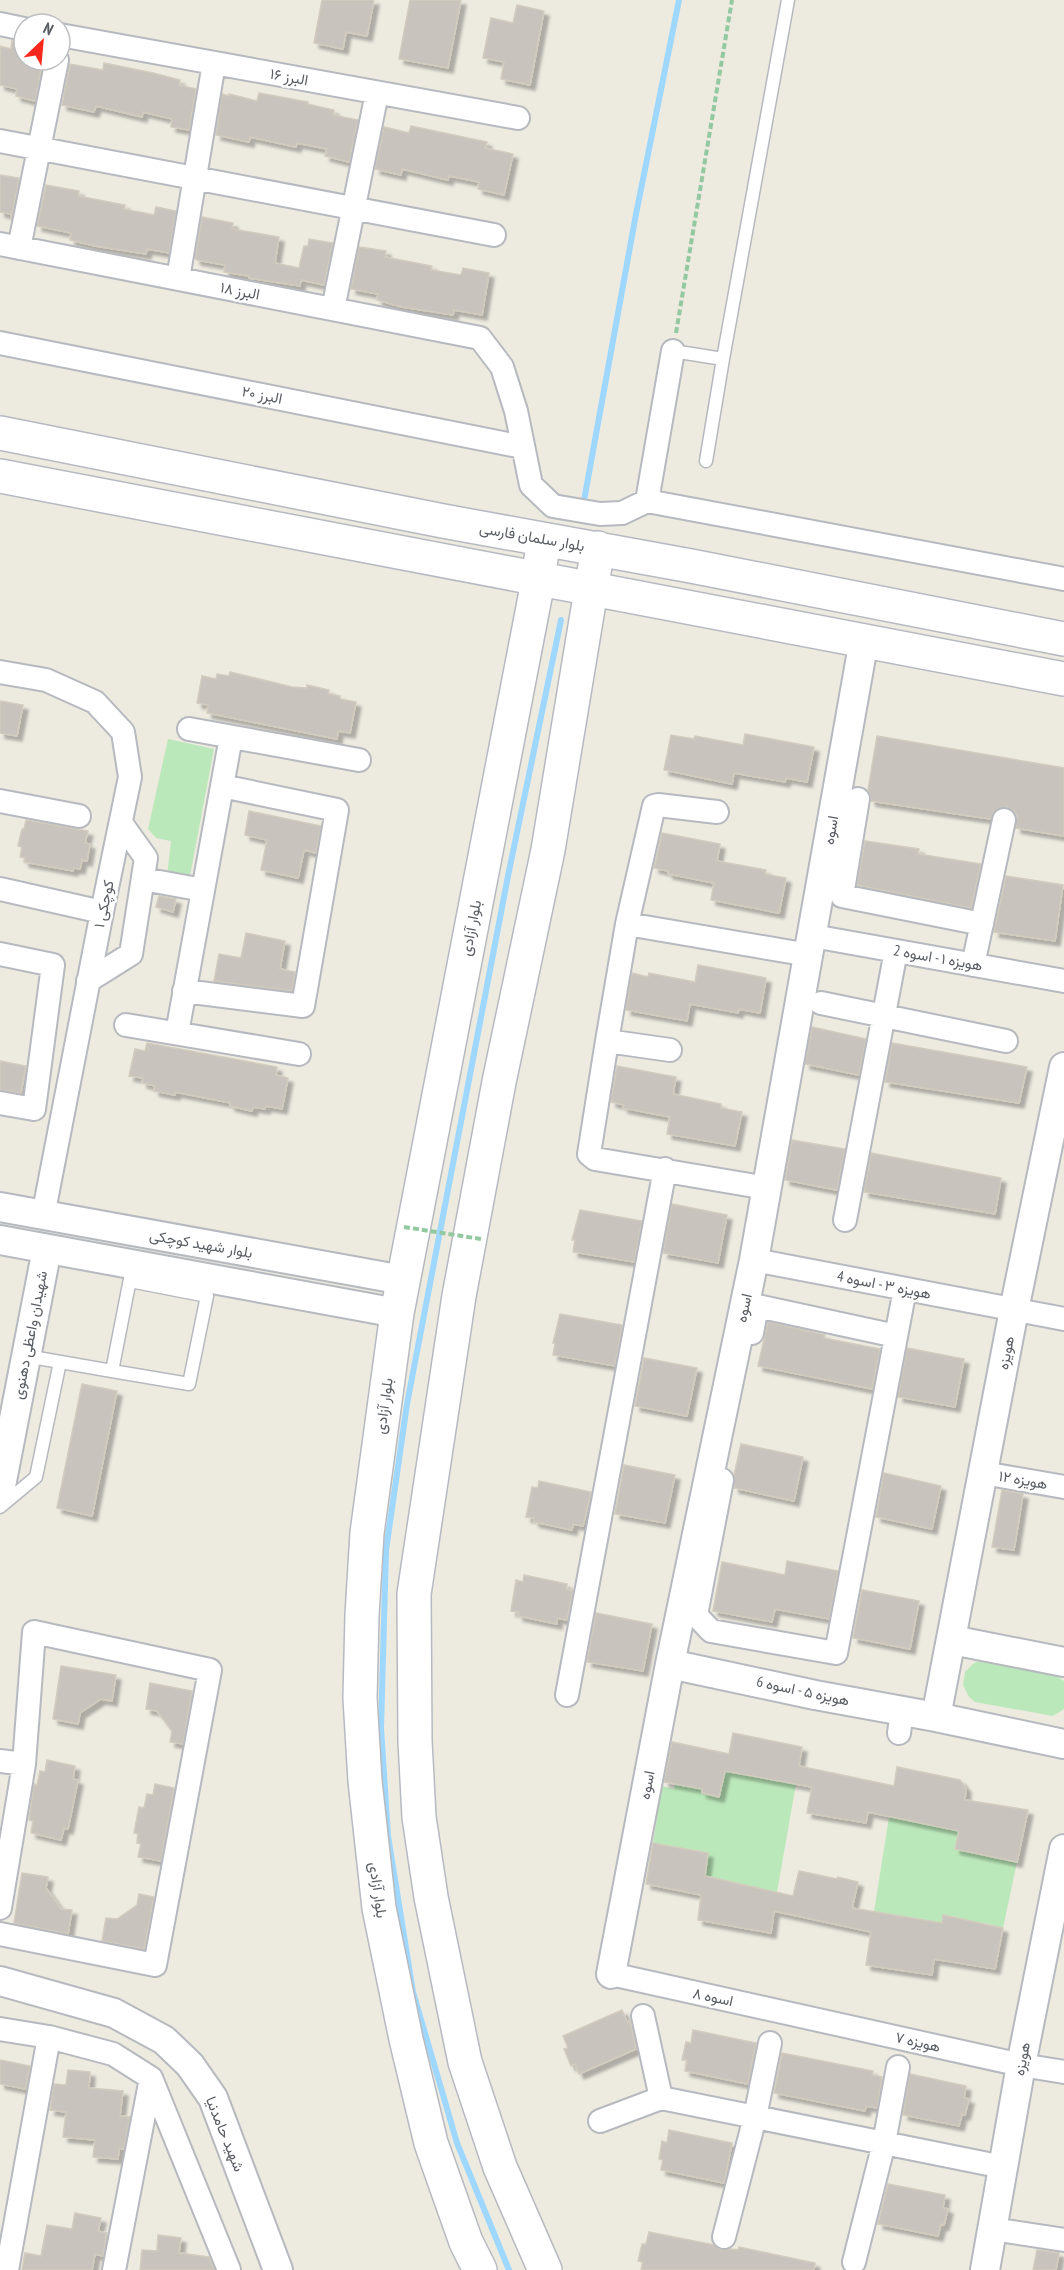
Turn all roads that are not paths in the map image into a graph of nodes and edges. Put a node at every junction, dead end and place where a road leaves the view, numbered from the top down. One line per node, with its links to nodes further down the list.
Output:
1 (788, 0): 17 (lane)
2 (72, 41): 3 (street, البرز ۱۶)
3 (214, 63): 5 (street, البرز ۱۶); 9 (street)
4 (55, 72): 8 (street)
5 (377, 93): 6 (street, البرز ۱۶); 10 (street)
6 (518, 118)
7 (0, 141): 8 (street)
8 (40, 148): 9 (street); 12 (street)
9 (195, 178): 10 (street); 13 (street)
10 (353, 208): 11 (street); 14 (street)
11 (494, 235)
12 (10, 246): 13 (street, البرز ۱۸)
13 (178, 279): 14 (street, البرز ۱۸)
14 (333, 309): 19 (street, البرز ۱۸)
15 (0, 343): 19 (street, البرز ۲۰)
16 (673, 351): 17 (lane); 22 (street)
17 (723, 359): 20 (lane)
18 (0, 433): 23 (main road, بلوار سلمان فارسی)
19 (523, 447): 22 (street)
20 (706, 461)
21 (0, 476): 26 (main road)
22 (647, 501): 29 (street)
23 (443, 521): 24 (main road, بلوار سلمان فارسی); 26 (main road)
24 (544, 540): 25 (main road, بلوار سلمان فارسی); 28 (main road, بلوار آزادی)
25 (598, 548): 27 (main road, بلوار سلمان فارسی); 30 (main road)
26 (438, 561): 28 (main road)
27 (691, 566): 31 (main road); 32 (main road, بلوار سلمان فارسی)
28 (539, 578): 30 (main road); 80 (main road, بلوار آزادی)
29 (1064, 579)
30 (592, 588): 31 (main road); 131 (main road)
31 (685, 605): 33 (main road)
32 (1064, 639)
33 (864, 640): 35 (main road); 52 (street, اسوه)
34 (0, 672): 45 (street, کوچکی ۱)
35 (1064, 679)
36 (189, 729): 37 (street)
37 (231, 737): 38 (street); 39 (street)
38 (359, 760)
39 (222, 786): 48 (street); 58 (street)
40 (858, 799): 51 (street)
41 (0, 801): 43 (street)
42 (717, 812): 50 (street)
43 (79, 816)
44 (1004, 820): 51 (street)
45 (121, 823): 46 (street); 49 (street, کوچکی ۱)
46 (143, 879): 48 (street); 56 (street)
47 (0, 889): 49 (street)
48 (203, 890): 58 (street)
49 (102, 912): 56 (street, کوچکی ۱)
50 (627, 924): 52 (street, هویزه ۱ - اسوه 2); 63 (street)
51 (982, 924): 55 (street)
52 (811, 945): 53 (street, هویزه ۱ - اسوه 2); 71 (street, اسوه)
53 (896, 951): 55 (street, هویزه ۱ - اسوه 2); 60 (street)
54 (0, 954): 68 (street)
55 (973, 965): 57 (street, هویزه ۱ - اسوه 2)
56 (88, 981): 73 (street, کوچکی ۱)
57 (1064, 981)
58 (184, 991): 62 (street)
59 (821, 1003): 60 (street)
60 (884, 1016): 64 (street); 74 (street)
61 (126, 1025): 62 (street)
62 (177, 1033): 66 (street)
63 (608, 1041): 65 (street); 70 (street)
64 (1006, 1041)
65 (670, 1050)
66 (298, 1054)
67 (1064, 1067): 69 (street, هویزه)
68 (0, 1103)
69 (1055, 1158): 83 (street, هویزه)
70 (665, 1169): 71 (street); 97 (street)
71 (767, 1188): 77 (street, اسوه)
72 (0, 1207): 73 (street, بلوار شهید کوچکی)
73 (43, 1216): 78 (street, بلوار شهید کوچکی)
74 (845, 1220)
75 (0, 1240): 76 (street)
76 (47, 1249): 79 (street); 87 (street, شهیدان واعظی دهنوی)
77 (754, 1260): 81 (street, هویزه ۳ - اسوه 4); 96 (street, اسوه)
78 (351, 1271): 80 (street, بلوار شهید کوچکی); 82 (street)
79 (131, 1273): 82 (street); 89 (lane); 89 (lane)
80 (403, 1280): 84 (main road, بلوار آزادی)
81 (905, 1289): 83 (street, هویزه ۳ - اسوه 4); 86 (street)
82 (345, 1303): 84 (street)
83 (1014, 1310): 85 (street, هویزه ۳ - اسوه 4); 90 (street, هویزه)
84 (397, 1313): 130 (main road, بلوار آزادی)
85 (1064, 1319)
86 (896, 1336): 86 (street)
87 (27, 1356): 88 (lane); 92 (street, شهیدان واعظی دهنوی)
88 (60, 1362): 89 (lane); 93 (lane)
89 (112, 1371)
90 (983, 1473): 91 (street, هویزه ۱۲); 94 (street, هویزه)
91 (1064, 1487)
92 (0, 1491)
93 (0, 1507)
94 (952, 1640): 95 (street); 98 (street, هویزه)
95 (1064, 1662)
96 (670, 1664): 98 (street, هویزه ۵ - اسوه 6); 106 (street, اسوه)
97 (567, 1695)
98 (936, 1717): 99 (street)
99 (1064, 1744)
100 (0, 1761): 101 (street)
101 (24, 1764): 104 (street); 105 (street)
102 (1064, 1849): 103 (street, هویزه)
103 (1058, 1906): 113 (street, هویزه)
104 (0, 1908)
105 (0, 1934)
106 (611, 1974): 109 (street, اسوه ۸)
107 (0, 1981): 129 (street, شهید حامدنیا)
108 (643, 2016): 117 (street)
109 (816, 2019): 113 (street, هویزه ۷)
110 (0, 2029): 111 (street)
111 (49, 2037): 116 (street); 126 (street)
112 (770, 2043): 118 (street)
113 (1021, 2065): 115 (street, هویزه ۷); 121 (street, هویزه)
114 (898, 2067): 120 (street)
115 (1064, 2072)
116 (151, 2078): 127 (street); 128 (street)
117 (661, 2098): 118 (street); 119 (street)
118 (754, 2117): 120 (street); 123 (street)
119 (600, 2121)
120 (884, 2143): 121 (street); 125 (street)
121 (1003, 2167): 122 (street, هویزه)
122 (992, 2229): 124 (street); 132 (street, هویزه)
123 (724, 2236)
124 (1064, 2240)
125 (854, 2262)
126 (7, 2270)
127 (114, 2270)
128 (229, 2270)
129 (278, 2270)
130 (480, 2270)
131 (545, 2270)
132 (985, 2270)

